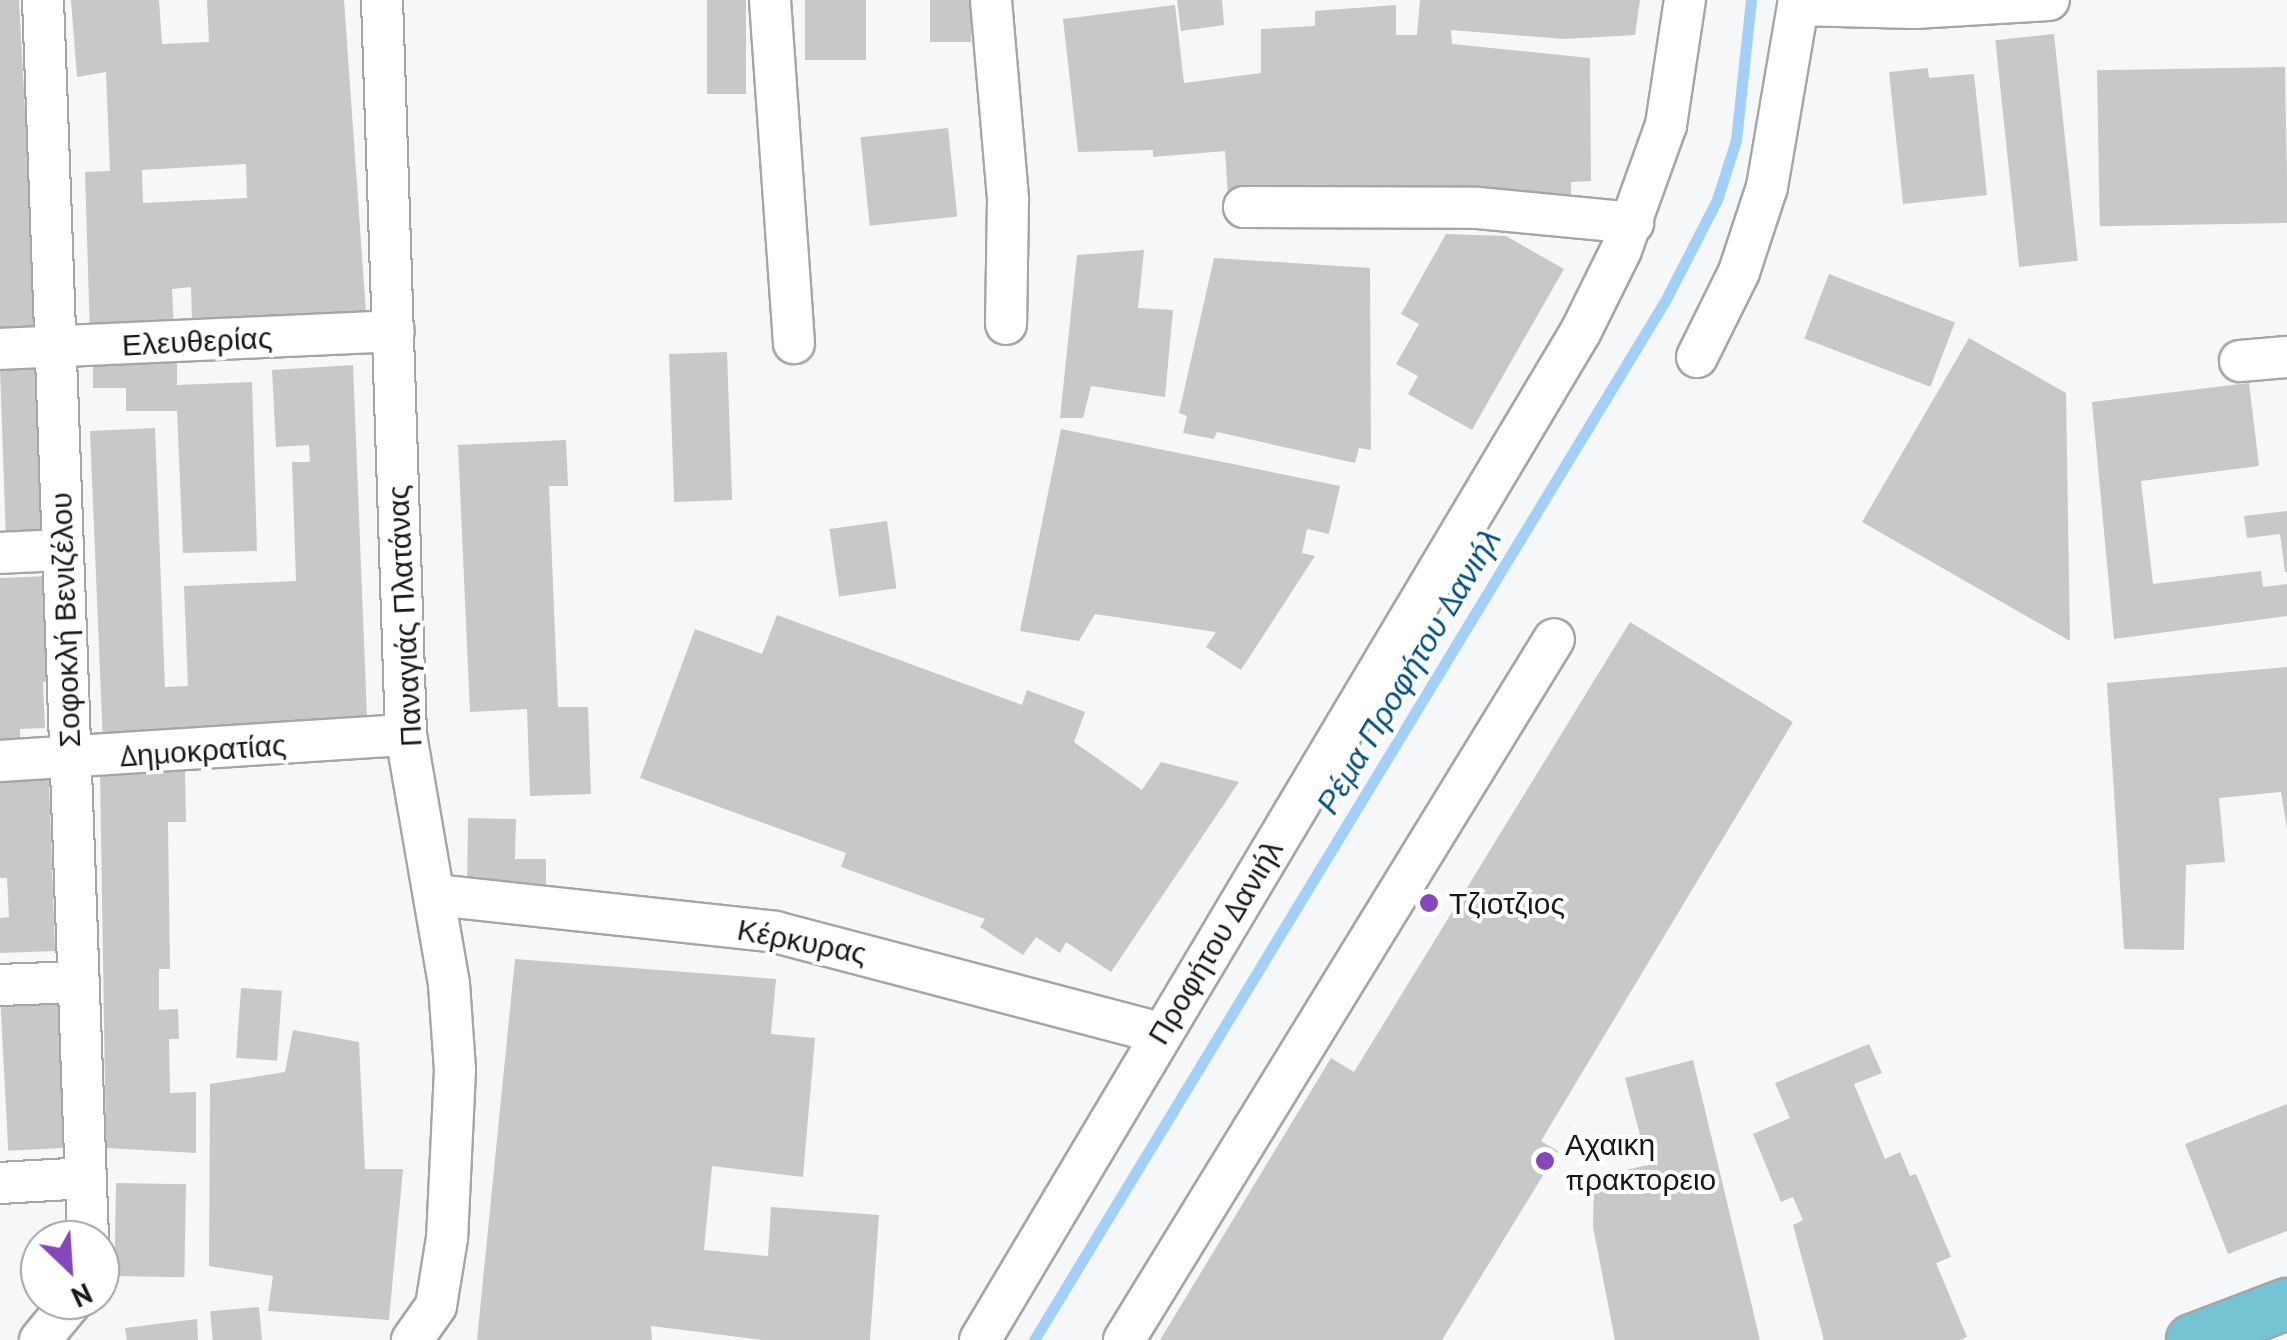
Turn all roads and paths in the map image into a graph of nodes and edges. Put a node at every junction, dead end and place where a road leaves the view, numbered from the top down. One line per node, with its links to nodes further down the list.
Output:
1 (43, 0): 13 (street, Σοφοκλή Βενιζέλου)
2 (382, 0): 11 (street, Παναγιάς Πλατάνας)
3 (770, 0): 12 (street)
4 (992, 0): 10 (street)
5 (1685, 0): 9 (street, Προφήτου Δανιήλ)
6 (2048, 0): 7 (street)
7 (1798, 3): 15 (street)
8 (1244, 207): 9 (street)
9 (1632, 223): 27 (street, Προφήτου Δανιήλ)
10 (1006, 324)
11 (394, 331): 13 (street, Ελευθερίας); 21 (street, Παναγιάς Πλατάνας)
12 (794, 343)
13 (56, 347): 14 (street, Ελευθερίας); 18 (street, Σοφοκλή Βενιζέλου)
14 (0, 349)
15 (1697, 357)
16 (2287, 357): 17 (street)
17 (2240, 361)
18 (63, 550): 19 (street); 22 (street, Σοφοκλή Βενιζέλου)
19 (0, 553)
20 (1554, 639): 34 (street)
21 (406, 735): 22 (street, Δημοκρατίας); 24 (street, Παναγιάς Πλατάνας)
22 (70, 758): 23 (street, Δημοκρατίας); 25 (street, Σοφοκλή Βενιζέλου)
23 (0, 761)
24 (436, 895): 27 (street, Κέρκυρας); 32 (street, Παναγιάς Πλατάνας)
25 (79, 982): 26 (street); 28 (street, Σοφοκλή Βενιζέλου)
26 (0, 985)
27 (1159, 1033): 33 (street, Προφήτου Δανιήλ)
28 (86, 1178): 29 (street); 30 (street, Σοφοκλή Βενιζέλου)
29 (0, 1183)
30 (87, 1220)
31 (2287, 1304): 35 (main road)
32 (412, 1340)
33 (980, 1340)
34 (1124, 1340)
35 (2192, 1340)

